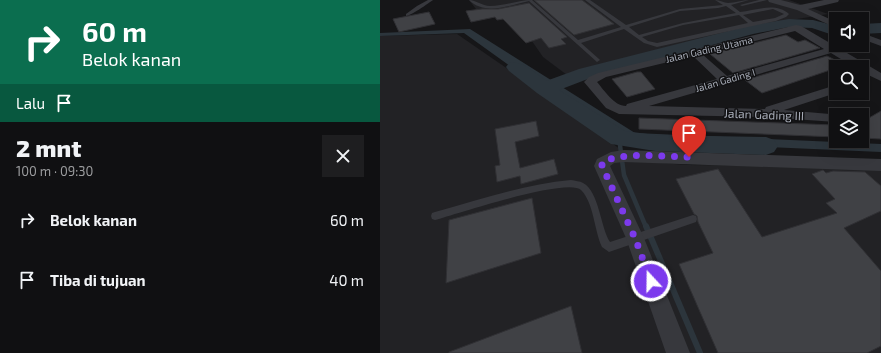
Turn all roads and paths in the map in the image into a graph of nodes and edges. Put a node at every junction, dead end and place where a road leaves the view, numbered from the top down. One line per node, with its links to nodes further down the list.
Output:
1 (431, 0): 14 (lane)
2 (471, 0): 3 (lane)
3 (529, 0): 22 (lane)
4 (587, 0): 18 (lane)
5 (717, 0): 11 (lane)
6 (748, 0): 11 (lane)
7 (765, 0): 11 (lane)
8 (772, 0): 10 (street)
9 (835, 0): 12 (street)
10 (781, 1): 12 (street)
11 (727, 6): 13 (lane); 18 (lane)
12 (800, 8): 15 (street)
13 (740, 13): 17 (lane); 17 (lane); 20 (lane)
14 (408, 15)
15 (823, 19): 16 (street); 19 (street, Jalan Gading Utama)
16 (829, 21)
17 (752, 24): 20 (lane)
18 (625, 27): 20 (lane); 22 (lane)
19 (799, 27): 24 (street); 26 (street, Jalan Gading Utama)
20 (639, 36)
21 (869, 39): 23 (street)
22 (577, 42): 28 (lane)
23 (881, 43)
24 (829, 49)
25 (829, 51): 33 (street, Jalan Gading I)
26 (694, 52): 33 (street); 35 (street, Jalan Gading Utama)
27 (835, 52): 29 (street)
28 (597, 60)
29 (849, 60)
30 (869, 71): 31 (street)
31 (879, 77): 32 (street)
32 (869, 79)
33 (725, 80): 35 (street, Jalan Gading I)
34 (829, 91): 36 (street)
35 (619, 110): 36 (street, Jalan Gading III)
36 (764, 113): 37 (street, Jalan Gading III)
37 (829, 118)
38 (881, 165): 41 (street)
39 (435, 216): 41 (lane)
40 (692, 219): 41 (lane)
41 (640, 236): 42 (street)
42 (678, 353)

